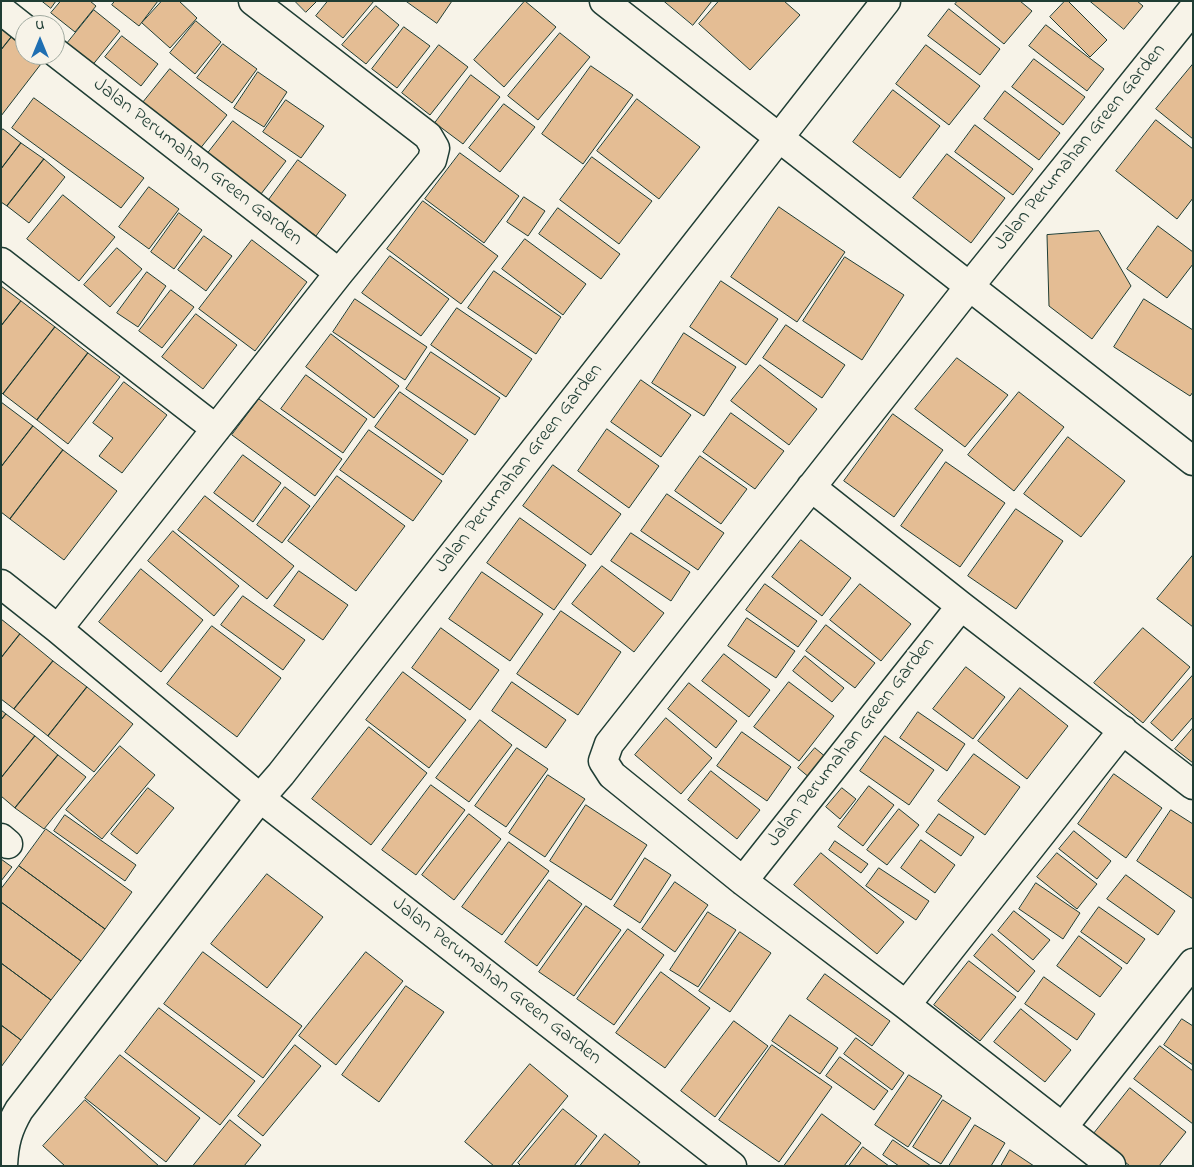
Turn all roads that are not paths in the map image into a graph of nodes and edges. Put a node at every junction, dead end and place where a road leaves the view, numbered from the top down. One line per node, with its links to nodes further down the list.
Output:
1 (253, 1): 10 (street)
2 (604, 1): 8 (street)
3 (886, 1): 8 (street, Jalan Perumahan Green Garden)
4 (1193, 9): 11 (street, Jalan Perumahan Green Garden)
5 (1, 10): 6 (street)
6 (15, 20)
7 (65, 60): 10 (street, Jalan Perumahan Green Garden)
8 (778, 138): 11 (street); 20 (street, Jalan Perumahan Green Garden)
9 (1, 262): 12 (street)
10 (339, 274): 12 (street)
11 (969, 287): 13 (street); 14 (street, Jalan Perumahan Green Garden)
12 (216, 429): 17 (street)
13 (1193, 461)
14 (811, 487): 16 (street); 21 (street, Jalan Perumahan Green Garden)
15 (1, 584): 17 (street, Jalan Perumahan Green Garden)
16 (961, 606): 18 (street); 21 (street, Jalan Perumahan Green Garden)
17 (58, 629): 20 (street, Jalan Perumahan Green Garden)
18 (1123, 730): 19 (street); 23 (street)
19 (1193, 785)
20 (260, 798): 26 (street, Jalan Perumahan Green Garden); 27 (street, Jalan Perumahan Green Garden)
21 (744, 881): 23 (street, Jalan Perumahan Green Garden)
22 (1193, 963): 24 (street)
23 (906, 1005): 24 (street, Jalan Perumahan Green Garden)
24 (1063, 1127): 25 (street, Jalan Perumahan Green Garden)
25 (1111, 1165)
26 (3, 1166)
27 (732, 1166)

